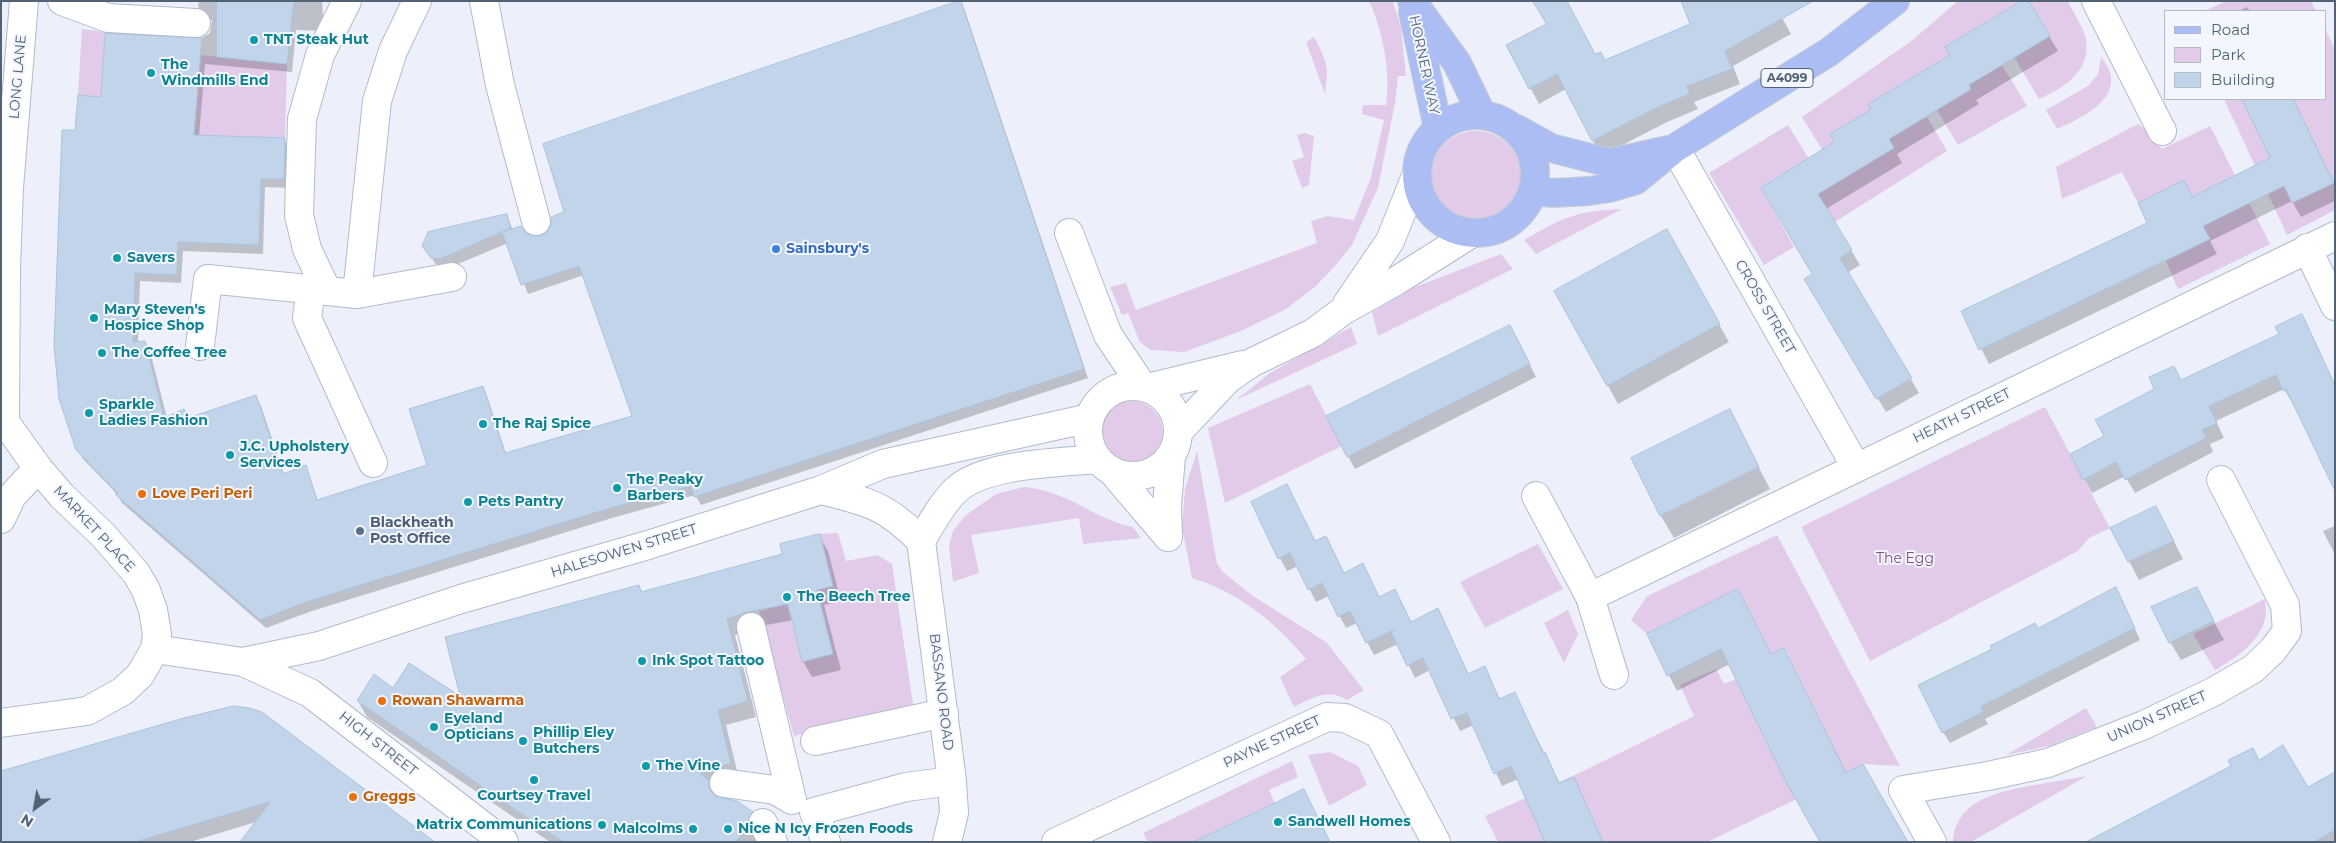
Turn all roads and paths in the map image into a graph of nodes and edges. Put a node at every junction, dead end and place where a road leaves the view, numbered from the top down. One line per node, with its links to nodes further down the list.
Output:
1 (24, 1): 16 (street, LONG LANE)
2 (62, 1): 9 (street)
3 (348, 1): 24 (street)
4 (417, 1): 25 (street)
5 (484, 1): 18 (street)
6 (1411, 1): 10 (main road, HORNER WAY); 12 (main road, HORNER WAY)
7 (1895, 1): 14 (main road, A4099)
8 (2096, 1): 13 (street)
9 (196, 23)
10 (1482, 115): 11 (main road); 12 (main road)
11 (1510, 126): 14 (main road, A4099); 17 (main road)
12 (1438, 128): 15 (main road)
13 (2162, 131)
14 (1675, 148): 17 (main road, A4099); 38 (street, CROSS STREET)
15 (1416, 176): 20 (main road); 27 (street)
16 (5, 188): 33 (street, LONG LANE)
17 (1533, 191): 20 (main road)
18 (536, 221)
19 (1069, 233): 28 (street)
20 (1472, 233): 27 (street)
21 (2335, 236): 22 (street, HEATH STREET)
22 (2307, 248): 26 (street); 38 (street, HEATH STREET)
23 (452, 277): 25 (street)
24 (319, 290): 25 (street); 29 (street); 36 (street)
25 (357, 294)
26 (2335, 306)
27 (1344, 310): 30 (street)
28 (1108, 335): 31 (street); 32 (street)
29 (200, 346)
30 (1251, 363): 31 (street); 34 (street)
31 (1145, 387): 32 (street); 34 (street)
32 (1093, 412): 37 (street); 41 (street, HALESOWEN STREET)
33 (5, 422): 39 (street, MARKET PLACE)
34 (1179, 430): 35 (street)
35 (1171, 456): 37 (street); 37 (street)
36 (372, 463)
37 (1104, 465): 44 (street)
38 (1856, 466): 45 (street, HEATH STREET)
39 (38, 468): 43 (street); 47 (street, MARKET PLACE)
40 (2221, 480): 61 (street, UNION STREET)
41 (821, 490): 44 (street); 48 (street, HALESOWEN STREET)
42 (1536, 496): 45 (street)
43 (1, 519)
44 (921, 541): 50 (street, BASSANO ROAD)
45 (1590, 597): 49 (street)
46 (751, 627): 55 (street)
47 (156, 649): 48 (street, HALESOWEN STREET); 51 (street)
48 (243, 662): 57 (street, HIGH STREET)
49 (1614, 675)
50 (944, 713): 52 (street); 53 (street, BASSANO ROAD)
51 (1, 723)
52 (815, 741)
53 (952, 781): 55 (street); 56 (street, BASSANO ROAD)
54 (724, 783): 55 (street)
55 (803, 806): 58 (street)
56 (949, 841)
57 (504, 842)
58 (826, 842)
59 (1056, 842): 60 (street, PAYNE STREET)
60 (1436, 842)
61 (1932, 842)

